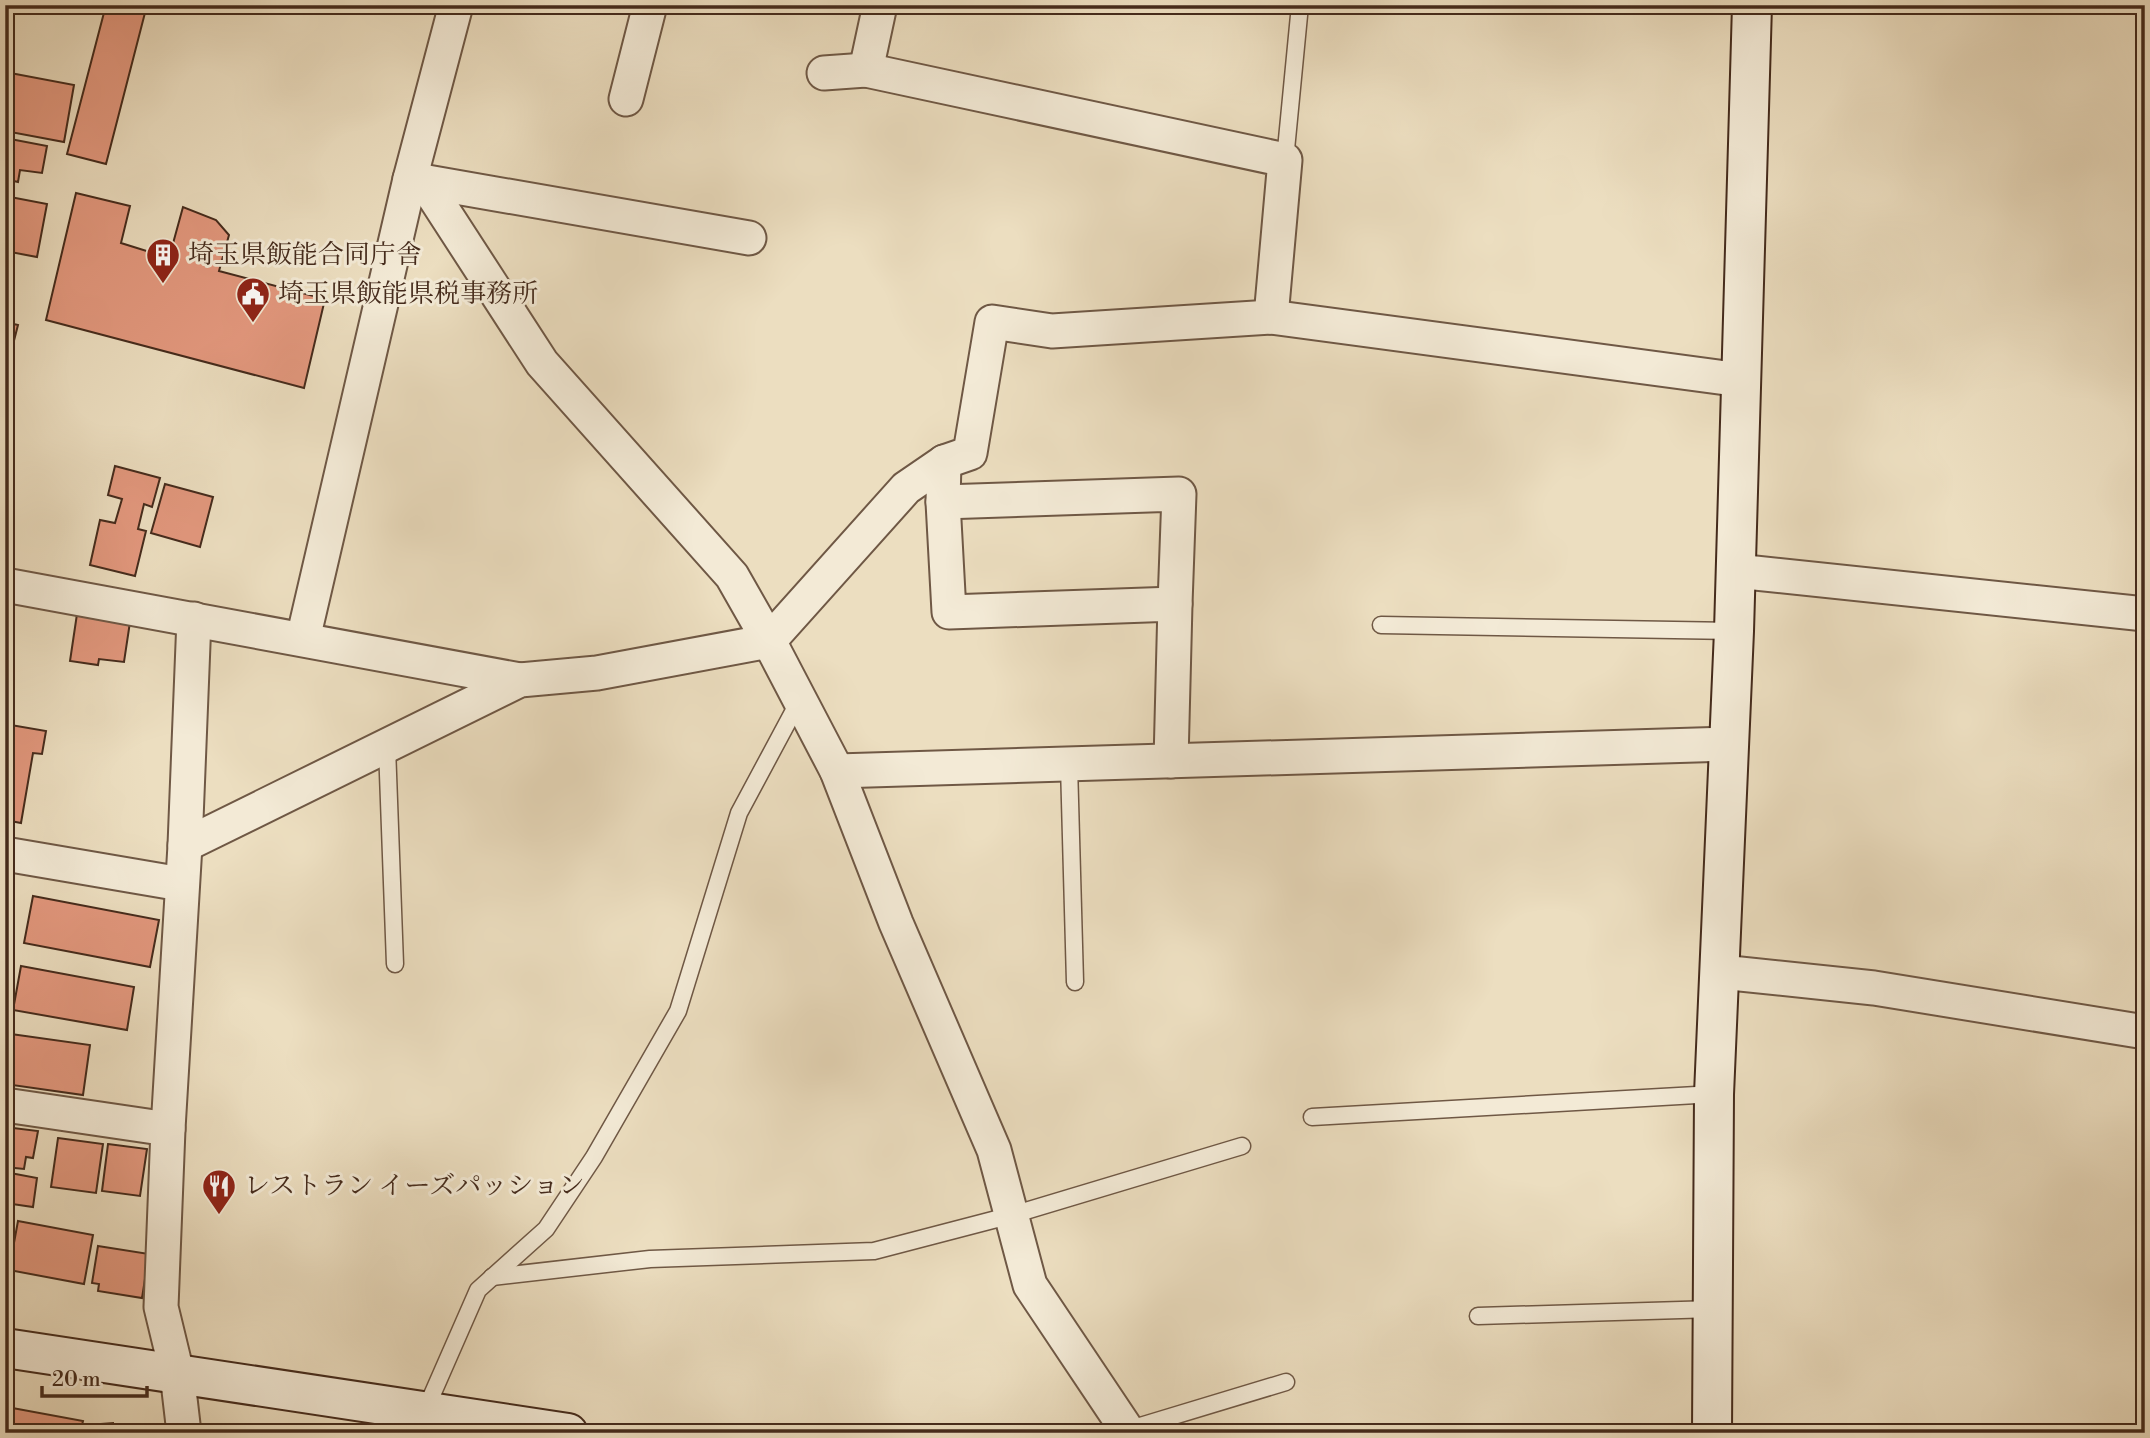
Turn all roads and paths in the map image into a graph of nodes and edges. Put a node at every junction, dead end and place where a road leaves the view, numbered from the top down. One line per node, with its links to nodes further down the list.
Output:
1 (456, 5): 10 (street)
2 (650, 5): 8 (street)
3 (880, 5): 6 (street)
4 (1300, 5): 9 (lane)
5 (1752, 5): 13 (street)
6 (866, 70): 7 (street); 9 (street)
7 (824, 73)
8 (626, 99)
9 (1285, 160): 12 (street)
10 (417, 180): 11 (street); 23 (street); 24 (street)
11 (749, 238)
12 (1271, 317): 13 (street); 14 (street)
13 (1741, 380): 16 (street)
14 (944, 462): 15 (street); 24 (street)
15 (943, 502): 18 (street); 18 (street)
16 (1736, 571): 19 (street); 22 (street)
17 (5, 585): 20 (street)
18 (1175, 604): 29 (street)
19 (2145, 614)
20 (194, 620): 23 (street); 32 (street)
21 (1381, 625): 22 (lane)
22 (1734, 631): 27 (street)
23 (303, 639): 25 (street)
24 (769, 641): 25 (street); 26 (street)
25 (520, 680): 28 (street)
26 (800, 701): 31 (street); 45 (lane)
27 (1729, 744): 29 (street); 36 (street)
28 (387, 747): 32 (street); 35 (lane)
29 (1171, 761): 30 (street)
30 (1069, 765): 31 (street); 37 (lane)
31 (836, 771): 44 (street)
32 (186, 845): 34 (street)
33 (5, 854): 34 (street)
34 (181, 884): 42 (street)
35 (396, 964)
36 (1721, 972): 38 (street); 39 (street)
37 (1075, 982)
38 (2145, 1032)
39 (1714, 1094): 41 (lane); 46 (street)
40 (5, 1105): 42 (street)
41 (1312, 1117)
42 (168, 1129): 49 (street)
43 (1242, 1146): 44 (lane)
44 (1012, 1214): 45 (lane); 52 (street)
45 (492, 1278): 51 (lane)
46 (1714, 1309): 47 (lane); 55 (street)
47 (1478, 1316)
48 (5, 1348): 49 (street)
49 (177, 1373): 51 (street); 53 (street)
50 (1286, 1382): 52 (lane)
51 (421, 1418): 54 (street)
52 (1128, 1431)
53 (184, 1433)
54 (568, 1433)
55 (1712, 1433)

